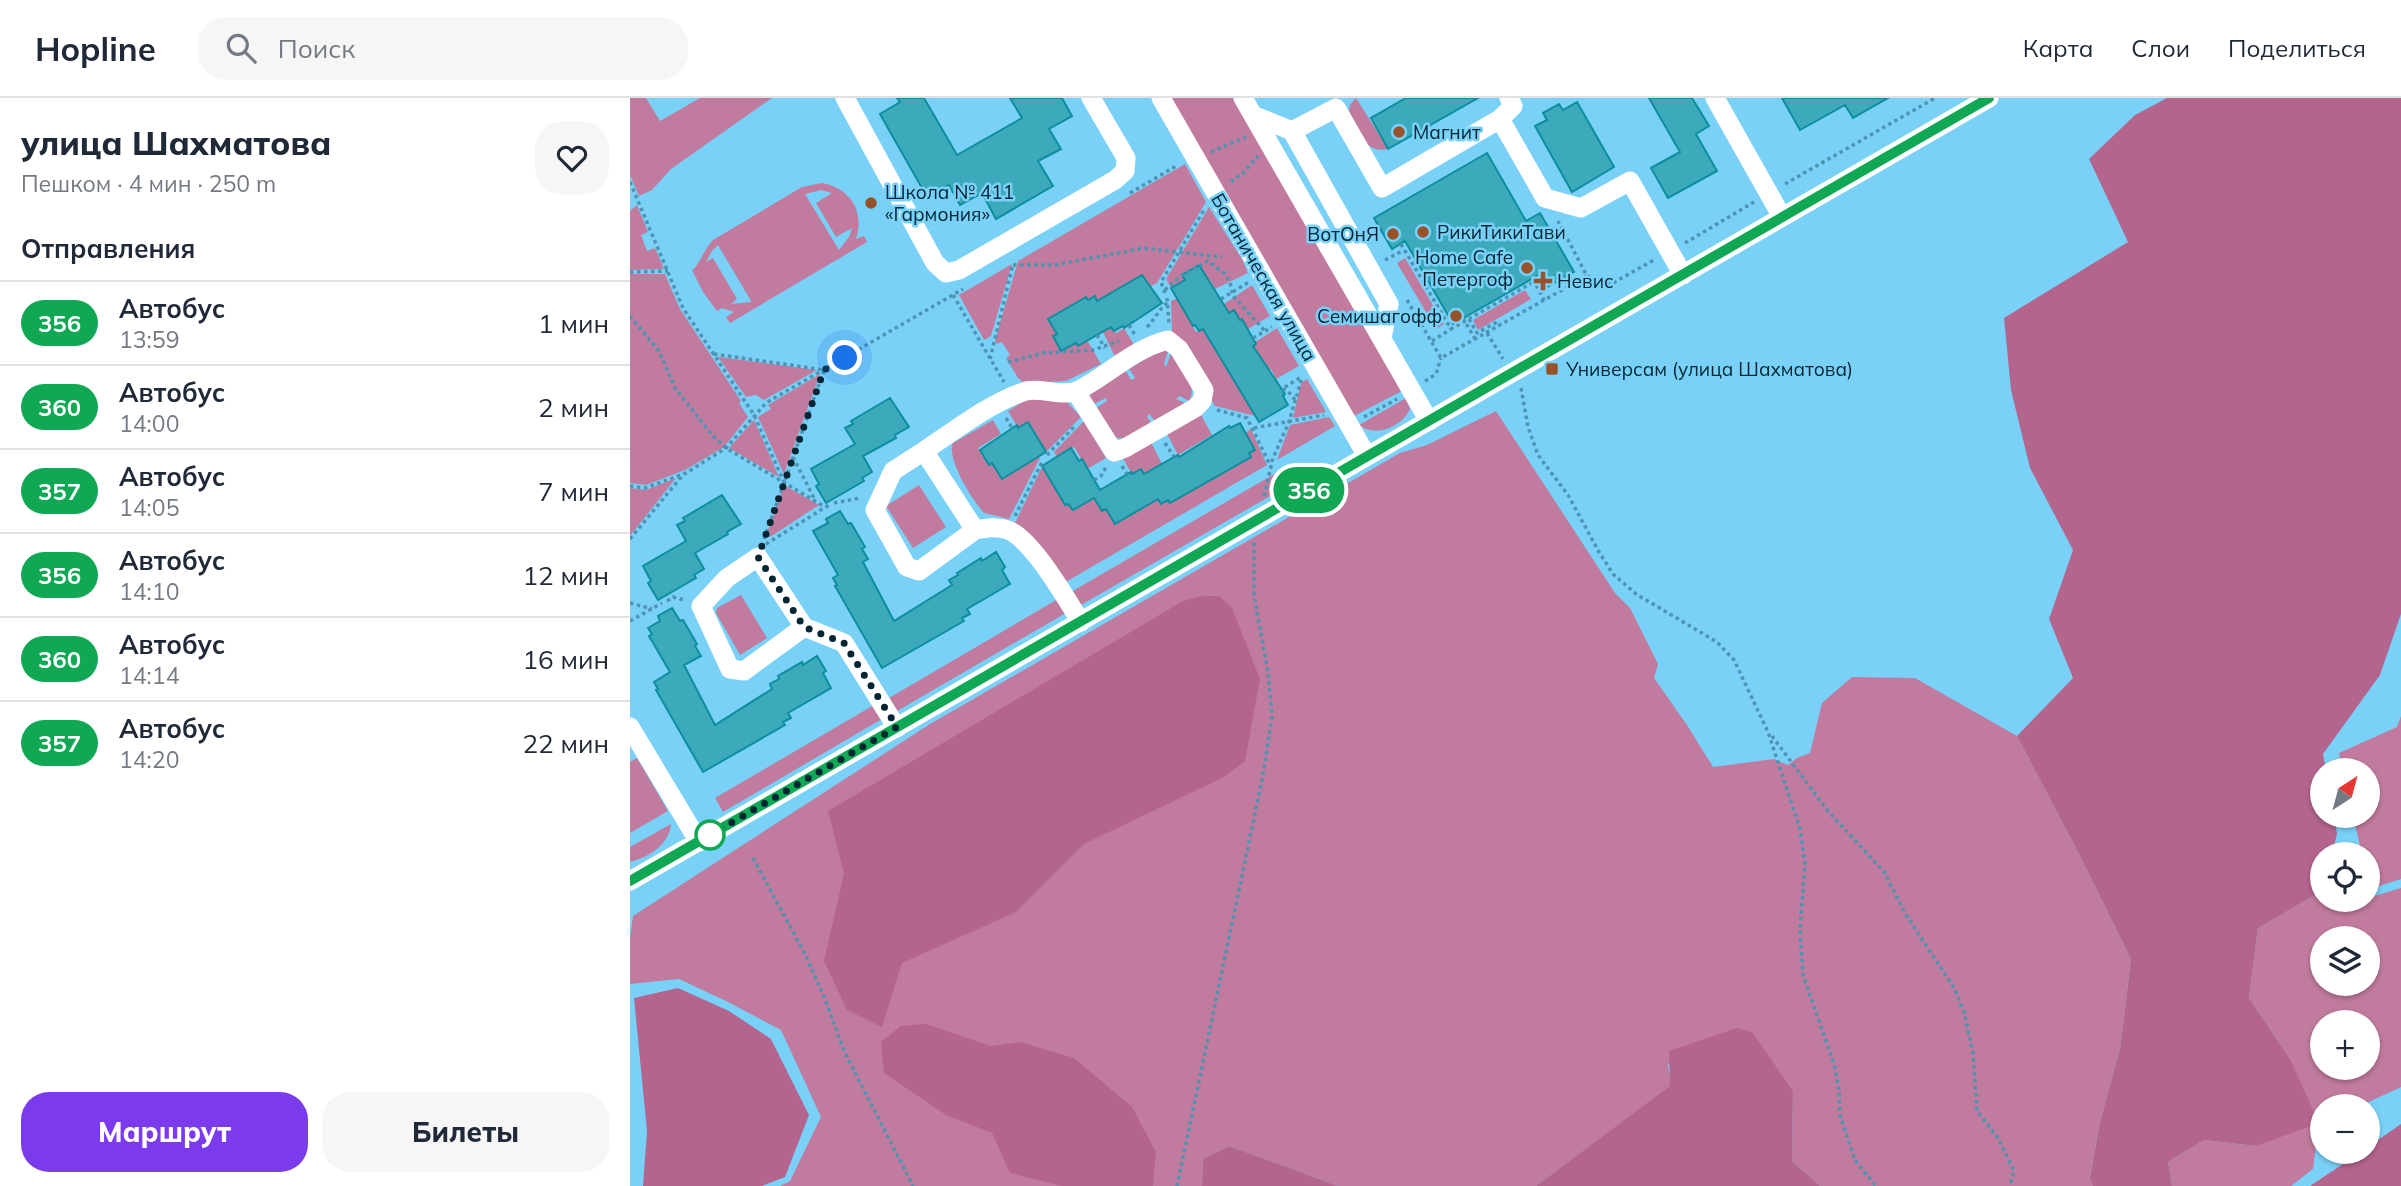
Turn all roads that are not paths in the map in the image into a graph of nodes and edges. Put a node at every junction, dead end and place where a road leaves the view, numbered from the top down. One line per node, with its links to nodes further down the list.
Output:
1 (845, 98): 2 (street)
2 (1091, 98)
3 (1161, 98): 17 (street, Ботаническая улица)
4 (1509, 98): 9 (street)
5 (1715, 98): 11 (street)
6 (1989, 98): 11 (street)
7 (1341, 103): 9 (street); 10 (street)
8 (1250, 116): 10 (street); 13 (street)
9 (1500, 119): 12 (street)
10 (1292, 131): 13 (street)
11 (1782, 217): 12 (street)
12 (1683, 275): 15 (street)
13 (1382, 338): 15 (street)
14 (1076, 392): 14 (street); 16 (street)
15 (1429, 421): 17 (street)
16 (924, 451): 18 (street); 18 (street)
17 (1367, 456): 19 (street)
18 (975, 530): 19 (street)
19 (1081, 622): 22 (street)
20 (804, 627): 20 (street); 22 (street)
21 (630, 727): 23 (street)
22 (897, 727): 23 (street)
23 (699, 842): 24 (street)
24 (630, 881)

